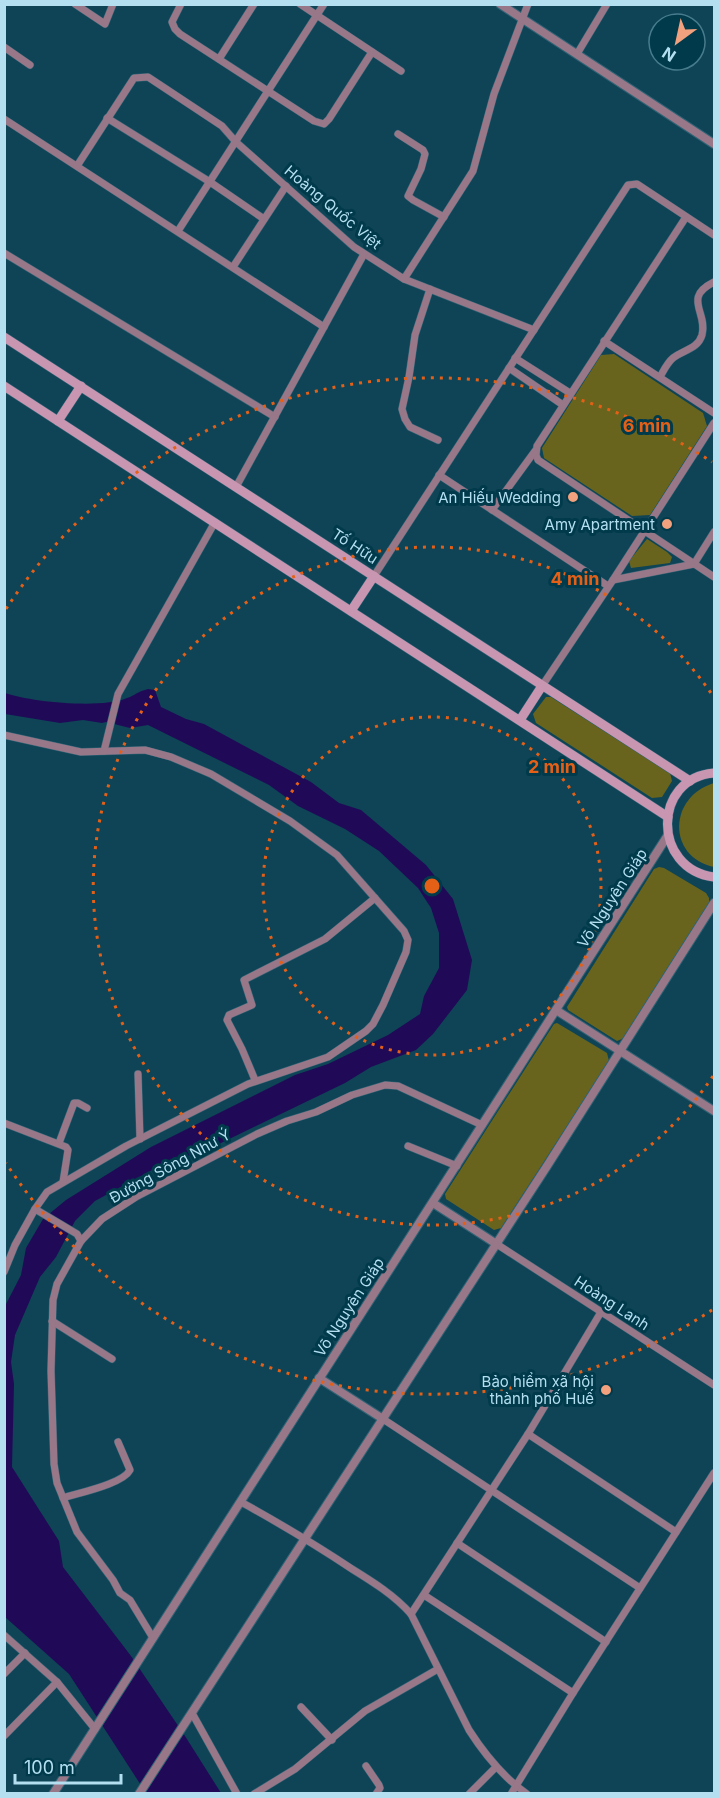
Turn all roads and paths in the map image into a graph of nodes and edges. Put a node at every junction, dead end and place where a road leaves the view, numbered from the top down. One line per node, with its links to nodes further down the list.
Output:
1 (75, 4): 2 (street)
2 (114, 4)
3 (181, 4): 15 (street)
4 (254, 4): 15 (street)
5 (300, 4): 10 (street)
6 (324, 4): 10 (street)
7 (500, 4): 11 (street)
8 (528, 4): 11 (street)
9 (607, 4): 14 (street)
10 (317, 16): 13 (street); 18 (street)
11 (523, 19): 14 (street); 27 (street)
12 (4, 47): 16 (street)
13 (372, 52): 17 (street); 18 (street)
14 (577, 54): 23 (street)
15 (219, 59): 18 (street)
16 (30, 64)
17 (401, 71)
18 (268, 91): 22 (street)
19 (4, 118): 24 (street)
20 (107, 118): 22 (street, Hoàng Quốc Việt); 24 (street); 25 (street)
21 (398, 134): 27 (street)
22 (236, 142): 25 (street); 26 (street, Hoàng Quốc Việt)
23 (714, 144)
24 (77, 166): 30 (street)
25 (210, 182): 29 (street); 30 (street)
26 (286, 186): 29 (street); 33 (street, Hoàng Quốc Việt)
27 (444, 217): 35 (street)
28 (686, 217): 31 (street); 39 (street); 41 (street)
29 (264, 219): 34 (street)
30 (178, 231): 34 (street)
31 (714, 235)
32 (4, 253): 50 (street)
33 (364, 254): 35 (street, Hoàng Quốc Việt); 38 (street)
34 (233, 267): 38 (street)
35 (404, 279): 37 (street, Hoàng Quốc Việt)
36 (714, 282): 44 (street)
37 (430, 289): 39 (street, Hoàng Quốc Việt); 53 (street)
38 (324, 327): 50 (street)
39 (534, 330): 42 (street)
40 (4, 337): 46 (main road, Tố Hữu)
41 (604, 341): 44 (street); 47 (street)
42 (515, 358): 43 (street); 47 (street)
43 (509, 368): 48 (street); 55 (street)
44 (660, 377): 49 (street)
45 (4, 386): 51 (main road)
46 (81, 386): 51 (main road); 56 (main road, Tố Hữu)
47 (570, 393): 48 (street)
48 (563, 405): 54 (street)
49 (714, 413)
50 (275, 417): 56 (street)
51 (58, 421): 58 (main road)
52 (714, 423): 59 (street)
53 (438, 440)
54 (535, 451): 57 (street); 59 (street)
55 (439, 475): 57 (street); 62 (street)
56 (236, 487): 62 (main road, Tố Hữu)
57 (492, 510): 64 (street)
58 (215, 522): 65 (main road); 69 (street)
59 (644, 530): 61 (street); 64 (street)
60 (714, 532): 61 (street)
61 (694, 564): 63 (street); 64 (street)
62 (374, 576): 65 (main road); 66 (main road, Tố Hữu)
63 (714, 577)
64 (611, 583): 66 (street)
65 (351, 611): 67 (main road)
66 (542, 686): 67 (main road); 71 (main road, Tố Hữu)
67 (520, 720): 72 (main road)
68 (4, 735): 69 (street)
69 (104, 751): 75 (street)
70 (713, 771): 71 (main road)
71 (690, 781): 72 (main road)
72 (668, 817): 73 (main road)
73 (668, 835): 74 (main road); 77 (street, Võ Nguyên Giáp)
74 (714, 877)
75 (375, 898): 80 (street); 80 (street)
76 (714, 903): 78 (street)
77 (556, 1010): 78 (street); 84 (street, Võ Nguyên Giáp)
78 (620, 1051): 82 (street); 93 (street)
79 (138, 1074): 85 (street)
80 (255, 1080): 85 (street)
81 (87, 1108): 86 (street)
82 (714, 1111)
83 (4, 1123): 86 (street)
84 (483, 1125): 88 (street, Võ Nguyên Giáp); 92 (street, Đường Sông Như Ý)
85 (140, 1138): 89 (street)
86 (59, 1143): 89 (street)
87 (408, 1146): 88 (street)
88 (457, 1166): 90 (street, Võ Nguyên Giáp)
89 (63, 1182): 91 (street)
90 (433, 1203): 93 (street); 98 (street, Võ Nguyên Giáp)
91 (38, 1210): 92 (street); 94 (street)
92 (79, 1237): 96 (street, Đường Sông Như Ý)
93 (495, 1243): 95 (street, Hoàng Lanh); 100 (street)
94 (4, 1272)
95 (601, 1312): 99 (street, Hoàng Lanh); 101 (street)
96 (52, 1321): 97 (street); 105 (street, Đường Sông Như Ý)
97 (112, 1359)
98 (320, 1378): 100 (street); 106 (street, Võ Nguyên Giáp)
99 (714, 1385)
100 (383, 1419): 104 (street); 108 (street)
101 (528, 1434): 104 (street); 107 (street)
102 (118, 1442): 105 (street)
103 (714, 1473): 107 (street)
104 (492, 1490): 109 (street); 110 (street)
105 (63, 1498): 114 (street, Đường Sông Như Ý)
106 (241, 1502): 108 (street); 114 (street, Võ Nguyên Giáp)
107 (676, 1532): 110 (street)
108 (305, 1539): 112 (street); 122 (street)
109 (457, 1543): 111 (street); 115 (street)
110 (640, 1588): 115 (street)
111 (424, 1595): 112 (street); 120 (street)
112 (411, 1614): 117 (street)
113 (4, 1635): 116 (street)
114 (153, 1638): 123 (street, Võ Nguyên Giáp)
115 (606, 1642): 120 (street)
116 (25, 1653): 118 (street); 119 (street)
117 (438, 1669): 125 (street); 127 (street)
118 (4, 1674)
119 (57, 1682): 123 (street); 124 (street)
120 (573, 1693): 128 (street)
121 (301, 1707): 125 (street)
122 (190, 1716): 129 (street); 131 (street)
123 (95, 1728): 130 (street, Võ Nguyên Giáp)
124 (4, 1737)
125 (332, 1740): 132 (street)
126 (366, 1766): 133 (street)
127 (496, 1767): 128 (street); 134 (street)
128 (515, 1786): 135 (street); 136 (street)
129 (140, 1792)
130 (53, 1794)
131 (237, 1794)
132 (254, 1794)
133 (376, 1794)
134 (469, 1794)
135 (511, 1794)
136 (527, 1794)

